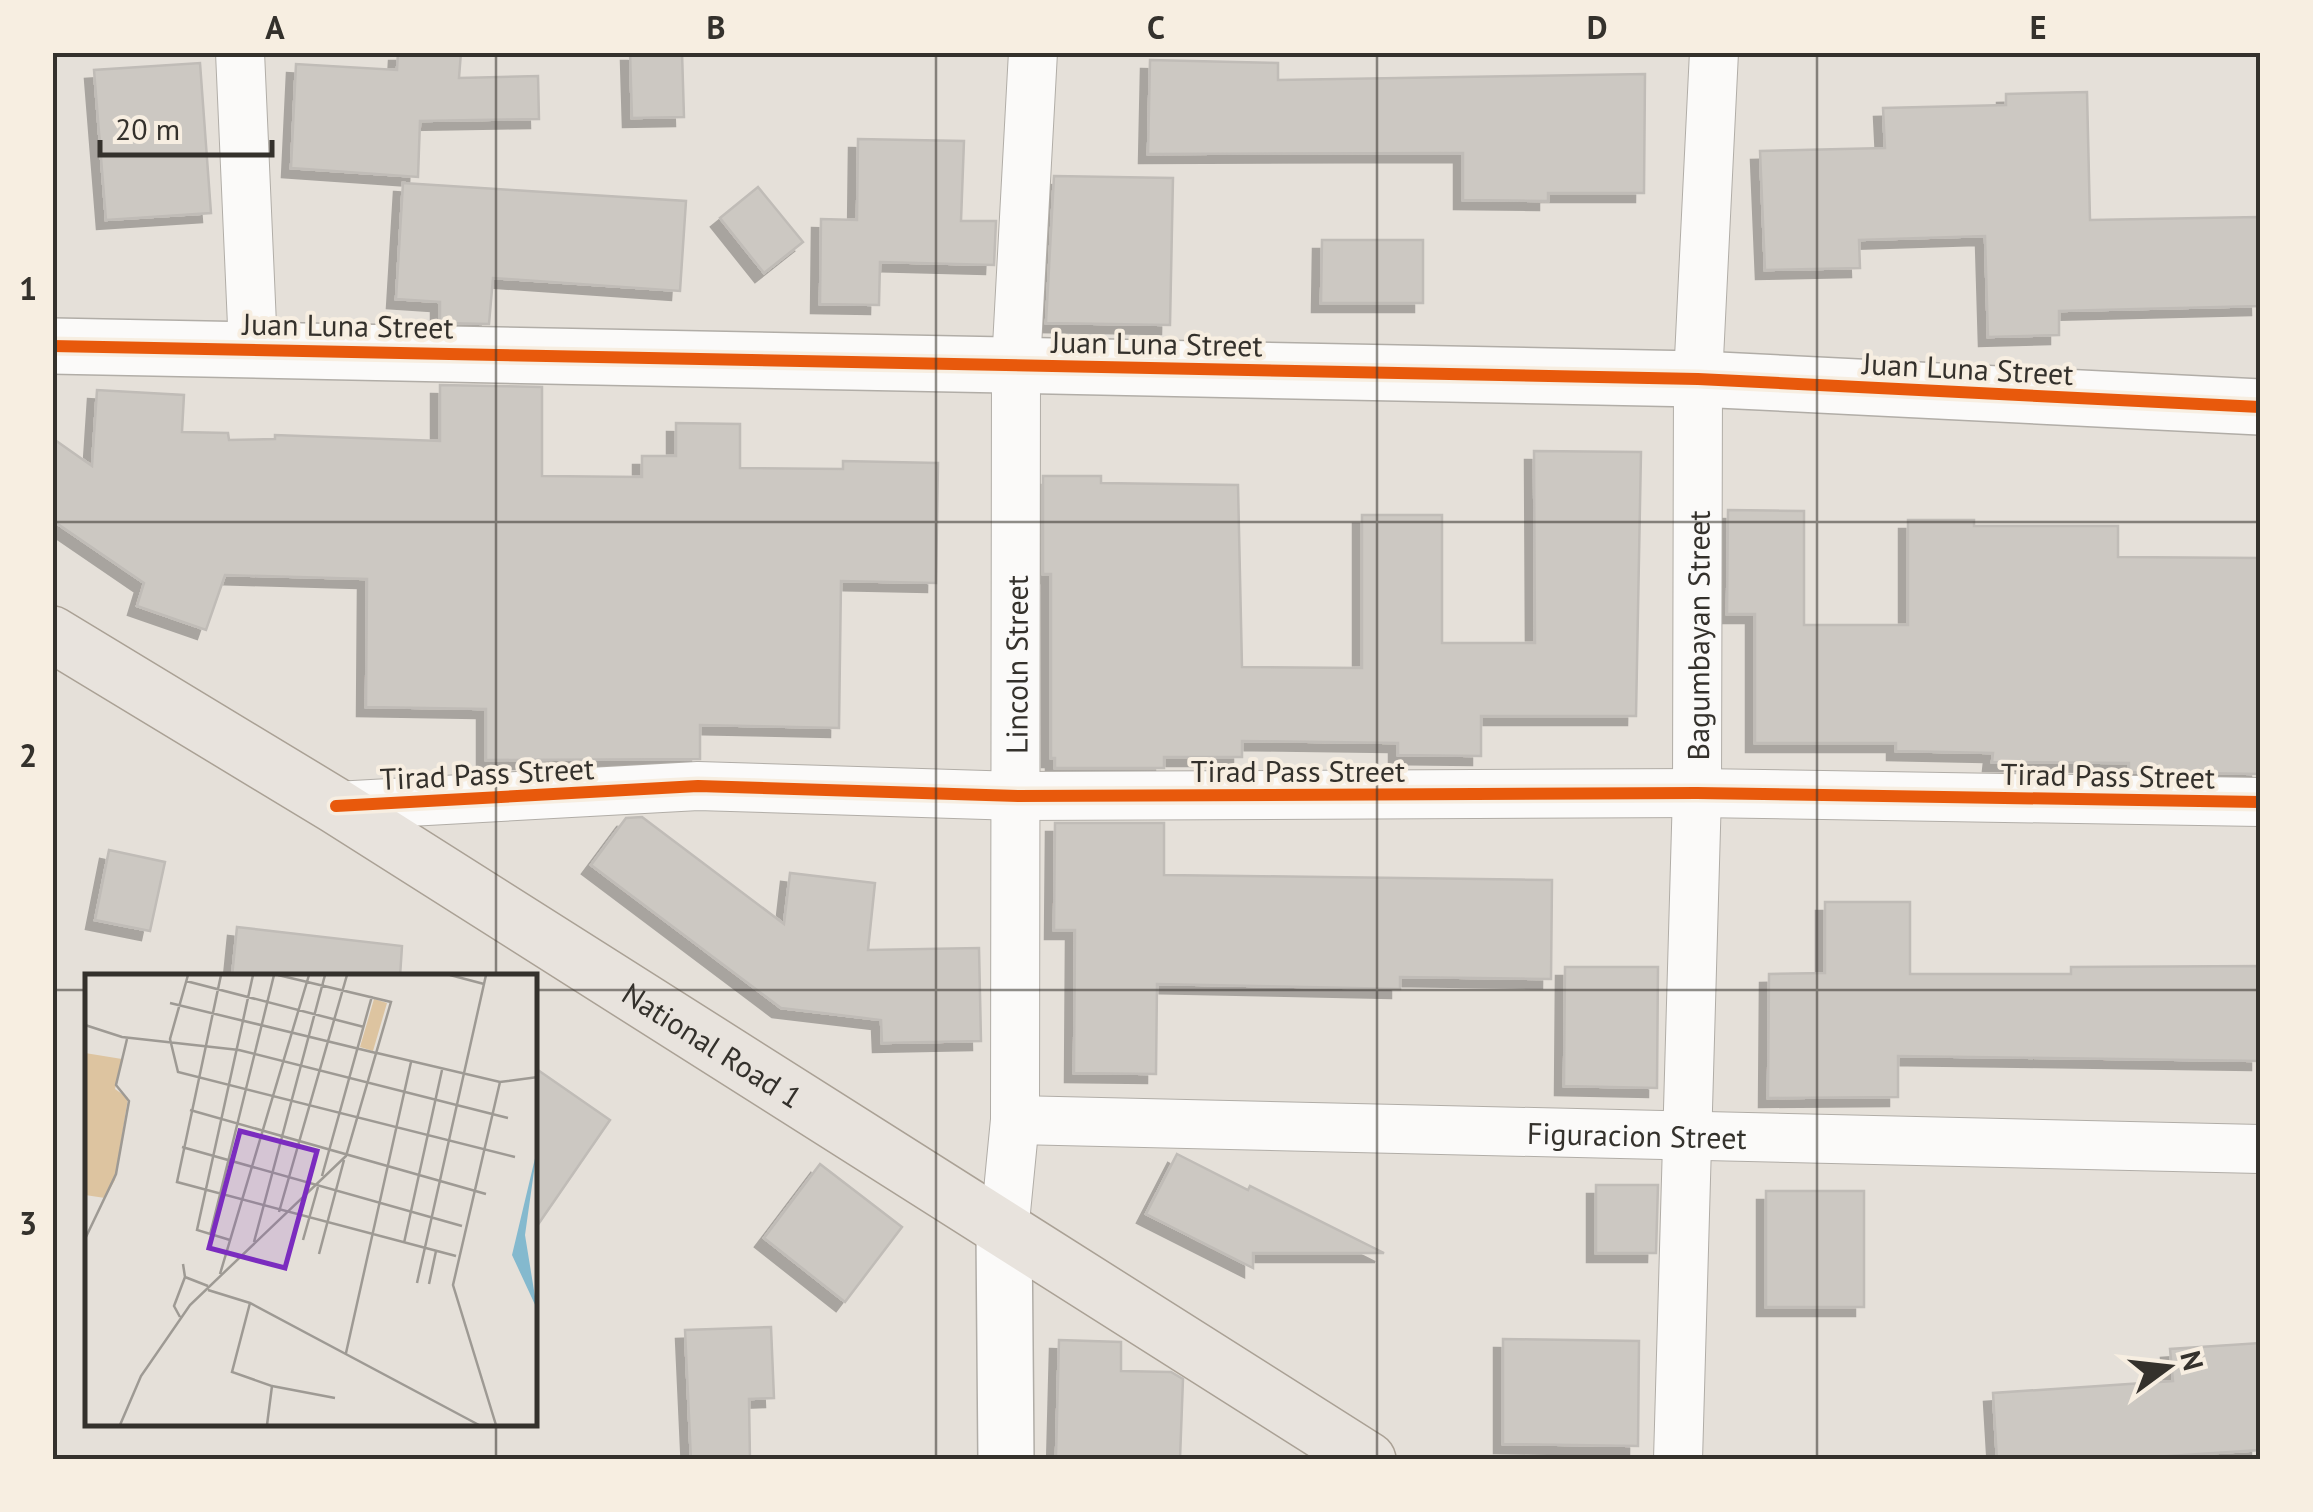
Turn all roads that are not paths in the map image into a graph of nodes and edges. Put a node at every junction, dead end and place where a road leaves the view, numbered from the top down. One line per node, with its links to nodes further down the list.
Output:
1 (240, 52): 5 (street)
2 (1033, 52): 6 (street, Lincoln Street)
3 (1714, 52): 7 (street, Bagumbayan Street)
4 (52, 346): 5 (street, Juan Luna Street)
5 (253, 348): 6 (street, Juan Luna Street)
6 (1016, 365): 7 (street, Juan Luna Street); 11 (street, Lincoln Street)
7 (1698, 379): 8 (street, Juan Luna Street); 10 (street, Bagumbayan Street)
8 (2260, 408)
9 (52, 634): 13 (main road, National Road 1)
10 (1697, 793): 11 (street, Tirad Pass Street); 12 (street, Tirad Pass Street); 15 (street, Bagumbayan Street)
11 (1018, 796): 13 (street, Tirad Pass Street); 14 (street, Lincoln Street)
12 (2260, 802)
13 (336, 806): 17 (main road, National Road 1)
14 (1015, 1120): 15 (street, Figuracion Street); 17 (street, Lincoln Street)
15 (1685, 1138): 16 (street, Figuracion Street); 20 (street, Bagumbayan Street)
16 (2260, 1150)
17 (1004, 1232): 18 (street, Lincoln Street); 19 (main road, National Road 1)
18 (1006, 1460)
19 (1368, 1460)
20 (1678, 1460)

